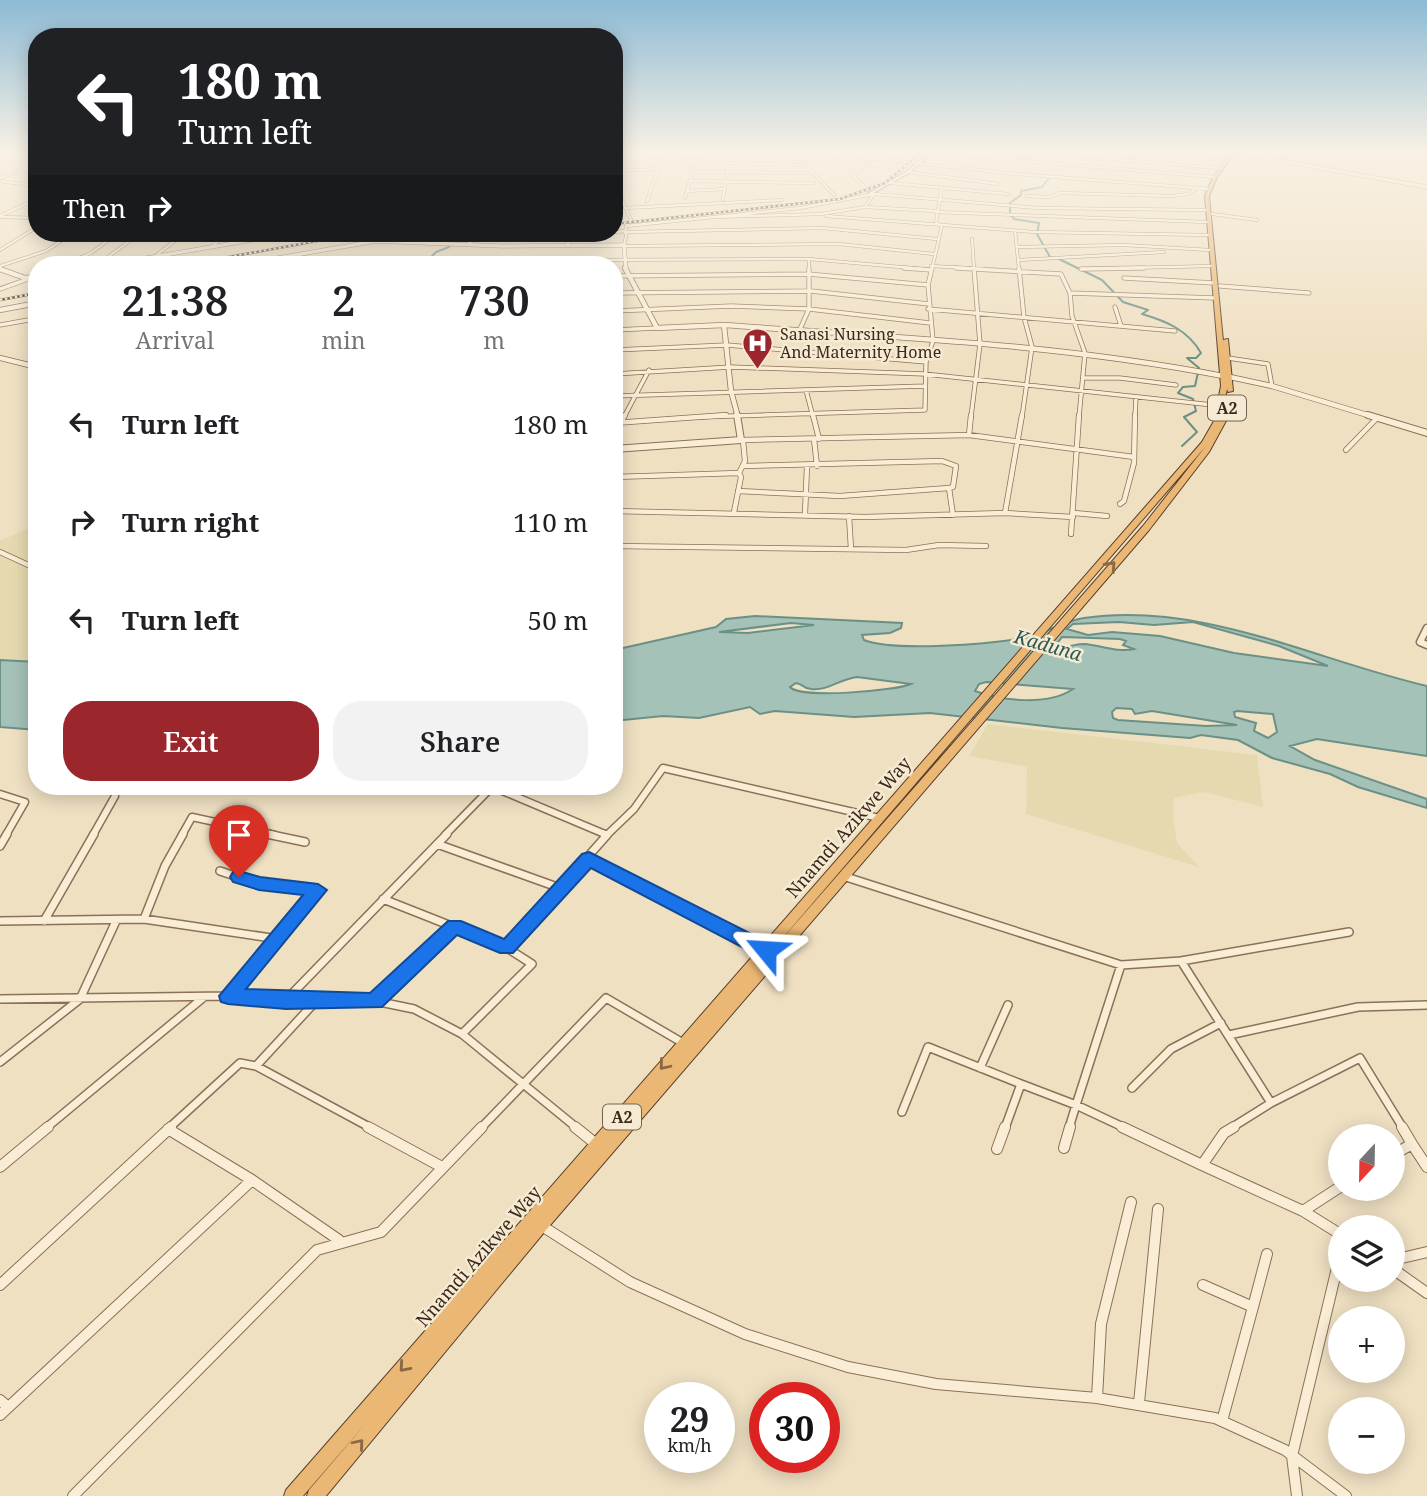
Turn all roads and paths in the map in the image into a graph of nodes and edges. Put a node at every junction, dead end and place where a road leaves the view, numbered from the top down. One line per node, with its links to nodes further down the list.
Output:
1 (631, 221): 10 (street)
2 (673, 221): 10 (street)
3 (896, 221): 8 (street)
4 (936, 221): 8 (street)
5 (1168, 221): 7 (street)
6 (1210, 221): 65 (highway, Nnamdi Azikwe Way / A2)
7 (1207, 222): 13 (highway, Nnamdi Azikwe Way / A2)
8 (942, 225): 11 (street); 14 (street)
9 (623, 230): 10 (street)
10 (626, 230): 14 (street); 28 (street)
11 (1015, 231): 13 (street); 31 (street)
12 (28, 233): 32 (street)
13 (1209, 235): 34 (highway, Nnamdi Azikwe Way / A2)
14 (937, 239): 35 (street)
15 (972, 239): 55 (street)
16 (60, 242): 37 (street)
17 (106, 242): 38 (street)
18 (129, 242): 39 (street)
19 (173, 242): 40 (street)
20 (217, 242): 30 (street)
21 (240, 242): 30 (street)
22 (370, 242): 36 (street)
23 (414, 242): 26 (street)
24 (470, 242): 26 (street)
25 (567, 242): 29 (street)
26 (468, 244): 29 (street)
27 (724, 244): 28 (street); 35 (street); 47 (street)
28 (625, 245): 29 (street); 45 (street)
29 (567, 246): 44 (street)
30 (211, 247): 41 (street)
31 (1018, 247): 33 (street); 50 (street)
32 (0, 250)
33 (1202, 250): 34 (street); 50 (street)
34 (1210, 250): 52 (highway, Nnamdi Azikwe Way / A2)
35 (934, 254): 54 (street)
36 (287, 255): 42 (street); 43 (street)
37 (32, 256)
38 (84, 256)
39 (109, 256)
40 (155, 256)
41 (160, 256)
42 (283, 256)
43 (296, 256)
44 (564, 256)
45 (623, 256)
46 (28, 258): 53 (street)
47 (725, 258): 48 (street); 49 (street)
48 (809, 259): 54 (street); 58 (street)
49 (623, 260)
50 (1019, 260): 57 (street)
51 (623, 262): 60 (street)
52 (1212, 266): 56 (street); 65 (highway, Nnamdi Azikwe Way / A2)
53 (0, 268): 61 (street)
54 (931, 268): 55 (street); 64 (street)
55 (977, 269): 57 (street); 80 (street)
56 (1081, 270)
57 (1021, 271): 71 (street); 81 (street)
58 (808, 274): 60 (street); 64 (street); 67 (street)
59 (623, 275): 60 (street)
60 (628, 275): 68 (street)
61 (28, 277)
62 (1124, 278): 65 (street)
63 (28, 279): 66 (street)
64 (929, 285): 74 (street)
65 (1217, 285): 69 (street); 72 (highway, Nnamdi Azikwe Way / A2); 99 (highway, Nnamdi Azikwe Way / A2)
66 (0, 289)
67 (811, 291): 68 (street); 74 (street); 77 (street)
68 (638, 292): 70 (street); 76 (street)
69 (1309, 292)
70 (623, 293)
71 (1070, 293): 72 (street); 83 (street)
72 (1215, 298): 106 (highway, Nnamdi Azikwe Way / A2)
73 (28, 305): 78 (street)
74 (929, 307): 80 (street); 84 (street)
75 (1115, 307): 87 (street)
76 (650, 309): 77 (street); 79 (street); 88 (street)
77 (809, 309): 84 (street); 89 (street)
78 (0, 310)
79 (623, 310)
80 (978, 314): 81 (street); 93 (street)
81 (1024, 317): 83 (street); 95 (street)
82 (28, 319): 85 (street)
83 (1074, 322): 87 (street); 97 (street)
84 (930, 323): 92 (street)
85 (0, 325)
86 (724, 325): 88 (street); 89 (street); 94 (street)
87 (1121, 326): 91 (street)
88 (657, 328): 90 (street)
89 (800, 329): 92 (street)
90 (623, 330)
91 (1175, 331)
92 (933, 341): 93 (street); 100 (street)
93 (980, 344): 95 (street); 107 (street)
94 (727, 345): 96 (street); 100 (street); 102 (street)
95 (1032, 348): 97 (street); 109 (street)
96 (623, 350)
97 (1085, 353): 106 (street); 108 (street)
98 (0, 358): 101 (street)
99 (1228, 358): 106 (highway, Nnamdi Azikwe Way / A2); 112 (street)
100 (926, 362): 105 (street)
101 (28, 366)
102 (731, 367): 103 (street); 105 (street); 115 (street)
103 (649, 370): 104 (street); 117 (street)
104 (623, 373)
105 (925, 373): 107 (street); 111 (street)
106 (1227, 376): 112 (street); 119 (highway, Nnamdi Azikwe Way / A2); 157 (highway, Nnamdi Azikwe Way / A2, one-way to 106)
107 (977, 378): 109 (street); 126 (street)
108 (1084, 378): 110 (street); 114 (street)
109 (1029, 383): 114 (street); 129 (street)
110 (1176, 385)
111 (925, 386): 113 (street); 120 (street)
112 (1272, 386): 123 (street)
113 (806, 390): 115 (street); 120 (street)
114 (1083, 391): 118 (street); 130 (street)
115 (731, 392): 117 (street); 121 (street)
116 (623, 396): 117 (street)
117 (638, 396): 122 (street)
118 (1136, 397): 119 (street); 133 (street)
119 (1222, 406): 157 (highway, Nnamdi Azikwe Way / A2)
120 (812, 414): 121 (street); 127 (street)
121 (737, 416): 124 (street); 128 (street)
122 (623, 419)
123 (1376, 419): 125 (street); 132 (street)
124 (623, 422)
125 (1427, 433)
126 (970, 435): 127 (street); 129 (street)
127 (817, 439): 128 (street); 136 (street)
128 (742, 440): 131 (street); 134 (street)
129 (1016, 441): 130 (street); 145 (street)
130 (1076, 447): 133 (street); 148 (street)
131 (623, 448)
132 (1346, 450)
133 (1134, 457): 142 (street)
134 (744, 466): 135 (street); 137 (street)
135 (807, 466): 136 (street); 141 (street)
136 (817, 466): 139 (street)
137 (739, 473): 138 (street); 140 (street)
138 (623, 477)
139 (949, 488): 141 (street); 147 (street)
140 (738, 491): 141 (street); 144 (street)
141 (806, 495): 146 (street)
142 (1120, 504)
143 (623, 511): 144 (street)
144 (734, 512): 146 (street)
145 (1005, 513): 147 (street); 148 (street)
146 (805, 514): 149 (street)
147 (953, 515): 149 (street)
148 (1074, 515): 150 (street); 151 (street)
149 (849, 516): 154 (street)
150 (1107, 516)
151 (1071, 534)
152 (623, 546): 154 (street)
153 (986, 546): 154 (street)
154 (851, 549)
155 (0, 552): 156 (street)
156 (28, 565)
157 (1060, 616): 160 (highway, Nnamdi Azikwe Way / A2)
158 (1427, 628): 159 (street)
159 (1427, 645)
160 (954, 738): 165 (highway, Nnamdi Azikwe Way / A2); 172 (highway, Nnamdi Azikwe Way / A2)
161 (0, 794): 169 (street)
162 (484, 795): 168 (street)
163 (512, 795): 166 (street)
164 (115, 796): 177 (street)
165 (879, 818): 166 (street); 183 (highway, Nnamdi Azikwe Way / A2)
166 (607, 835): 170 (street)
167 (305, 842): 175 (street)
168 (436, 844): 173 (street); 174 (street)
169 (0, 846)
170 (589, 859): 173 (street); 183 (street)
171 (220, 871): 181 (street)
172 (843, 876): 185 (street); 223 (highway, Nnamdi Azikwe Way / A2)
173 (560, 888): 182 (street)
174 (383, 899): 179 (street); 190 (street)
175 (144, 919): 178 (street); 181 (street)
176 (0, 920): 177 (street)
177 (44, 921): 178 (street)
178 (116, 921): 189 (street)
179 (455, 926): 182 (street); 192 (street)
180 (1349, 932): 184 (street)
181 (278, 939): 186 (street)
182 (507, 948): 196 (street)
183 (766, 950): 198 (highway, Nnamdi Azikwe Way / A2)
184 (1181, 961): 185 (street); 195 (street)
185 (1121, 965): 206 (street)
186 (228, 996): 187 (street); 190 (street)
187 (204, 997): 189 (street); 215 (street)
188 (0, 999): 189 (street)
189 (80, 999): 199 (street)
190 (286, 1000): 191 (street)
191 (317, 1000): 192 (street); 200 (street)
192 (375, 1001): 196 (street)
193 (1008, 1004): 201 (street)
194 (1427, 1005): 197 (street)
195 (1221, 1023): 197 (street); 204 (street)
196 (462, 1034): 203 (street)
197 (1228, 1035): 205 (street)
198 (683, 1043): 203 (street); 210 (highway, Nnamdi Azikwe Way / A2, one-way to 210)
199 (0, 1062)
200 (256, 1066): 208 (street); 216 (street)
201 (980, 1068): 202 (street); 207 (street)
202 (1021, 1084): 206 (street); 212 (street)
203 (521, 1085): 210 (street); 216 (street)
204 (1132, 1088)
205 (1271, 1102): 209 (street); 214 (street)
206 (1076, 1105): 213 (street); 214 (street)
207 (902, 1112)
208 (168, 1129): 218 (street); 230 (street)
209 (1412, 1143): 211 (street); 217 (street)
210 (598, 1145): 241 (highway, Nnamdi Azikwe Way / A2, one-way to 241)
211 (1405, 1147)
212 (997, 1149)
213 (1064, 1149)
214 (1202, 1165): 222 (street)
215 (0, 1167)
216 (442, 1167): 225 (street)
217 (1427, 1167)
218 (253, 1180): 225 (street); 237 (street)
219 (1328, 1195): 222 (street)
220 (1131, 1202): 235 (street)
221 (1158, 1209): 236 (street)
222 (1303, 1211): 224 (street)
223 (541, 1225): 235 (street); 242 (highway, Nnamdi Azikwe Way / A2, one-way to 223)
224 (1328, 1227)
225 (339, 1240): 240 (street)
226 (1427, 1252): 228 (street)
227 (1267, 1254): 234 (street)
228 (1405, 1257)
229 (1405, 1277): 233 (street)
230 (0, 1284)
231 (1203, 1285): 234 (street)
232 (1331, 1292): 239 (street)
233 (1427, 1293)
234 (1253, 1307): 238 (street)
235 (1097, 1398): 236 (street)
236 (1139, 1403): 238 (street)
237 (3, 1407)
238 (1222, 1421): 239 (street)
239 (1292, 1456): 243 (street); 244 (street)
240 (73, 1496)
241 (292, 1496)
242 (315, 1496)
243 (1297, 1496)
244 (1346, 1496)

